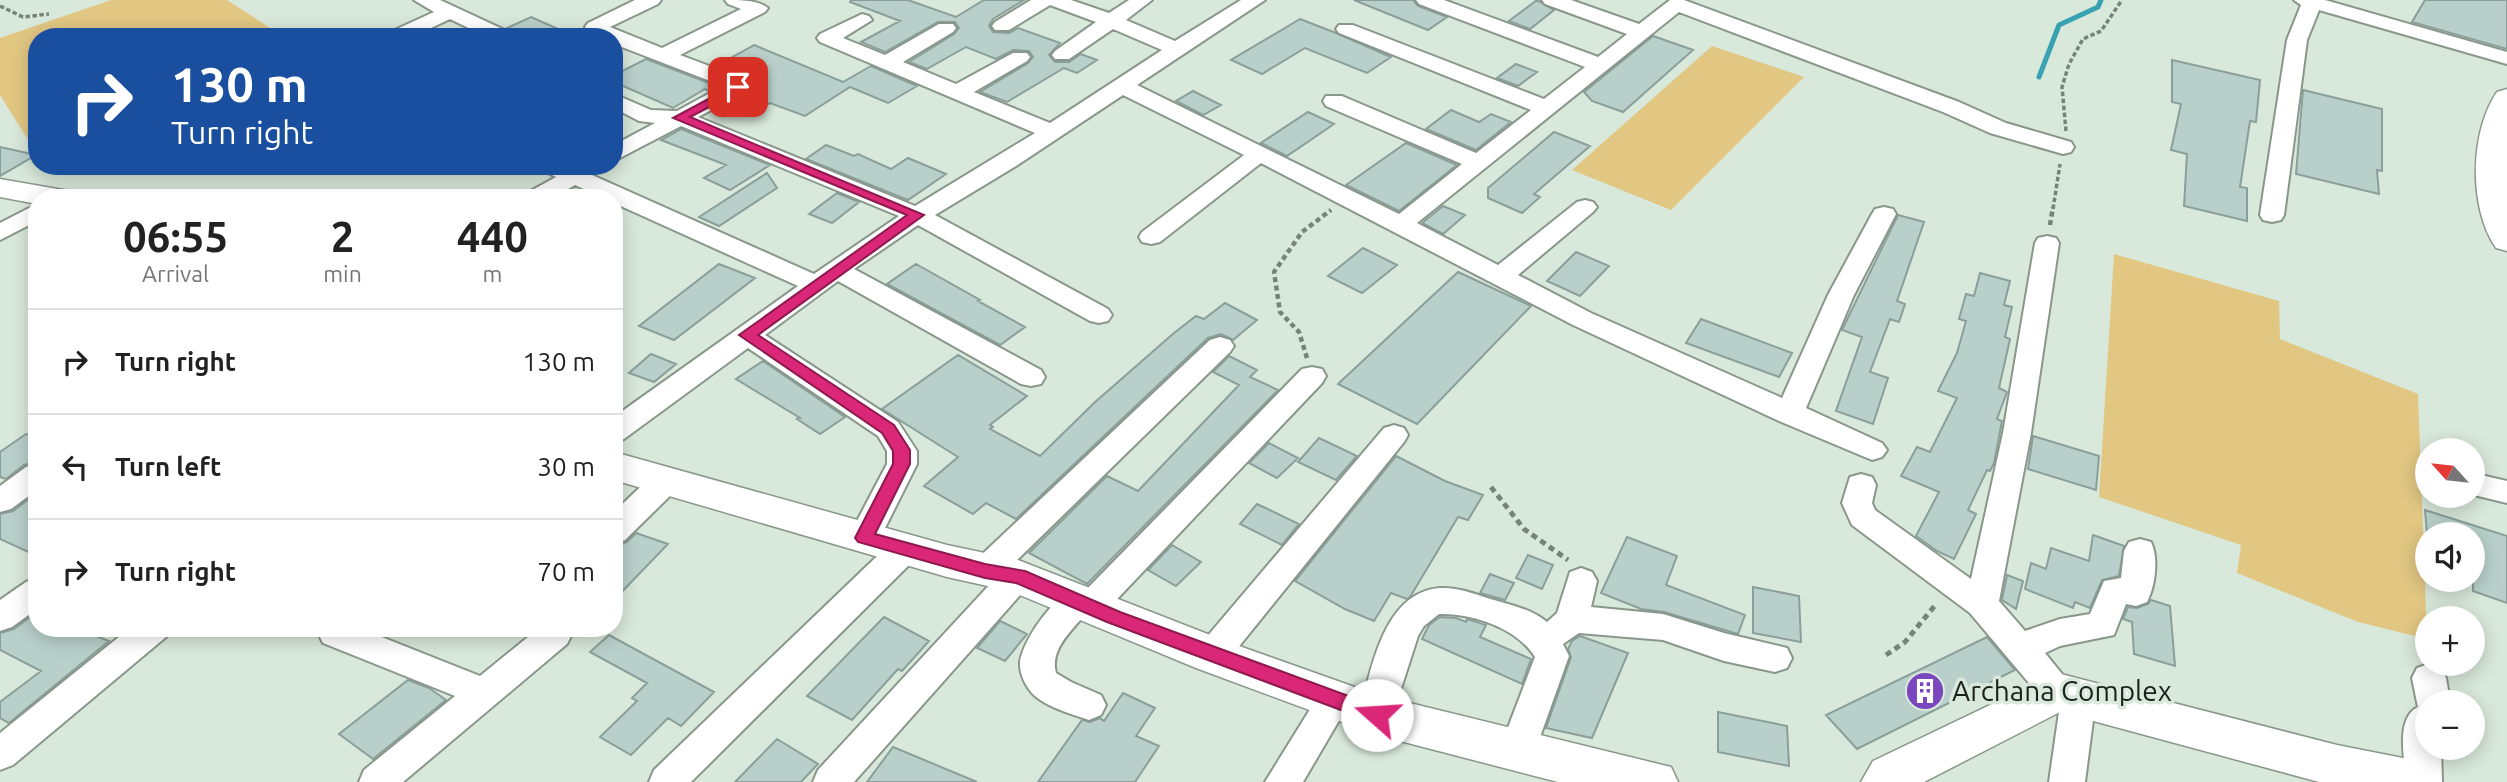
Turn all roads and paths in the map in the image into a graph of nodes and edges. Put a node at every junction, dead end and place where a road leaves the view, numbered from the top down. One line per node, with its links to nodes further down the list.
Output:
1 (424, 0): 13 (street)
2 (651, 0): 20 (street)
3 (735, 0): 26 (street)
4 (1045, 0): 17 (street)
5 (1053, 0): 16 (street)
6 (1142, 0): 16 (street)
7 (1255, 0): 25 (street)
8 (1426, 0): 31 (street)
9 (1552, 0): 23 (street)
10 (2122, 0): 40 (path)
11 (2308, 1): 29 (street); 57 (street)
12 (0, 6): 14 (path)
13 (450, 12): 18 (street); 19 (street)
14 (49, 14)
15 (862, 20): 30 (street)
16 (1111, 21): 25 (street); 27 (street)
17 (1002, 26)
18 (415, 28)
19 (485, 28)
20 (597, 28)
21 (946, 28): 30 (street)
22 (1346, 29): 37 (street)
23 (1642, 32): 31 (street); 40 (street)
24 (623, 42): 26 (street)
25 (1177, 49): 32 (street)
26 (664, 55): 38 (street)
27 (1062, 55)
28 (1020, 57): 33 (street)
29 (2507, 58)
30 (888, 61): 33 (street)
31 (1600, 65): 37 (street)
32 (1122, 86): 39 (street); 43 (street)
33 (958, 92): 39 (street)
34 (2507, 98): 41 (main road)
35 (1334, 101): 44 (street)
36 (623, 104): 38 (street)
37 (1546, 108): 44 (street)
38 (680, 118): 42 (street); 56 (street)
39 (1052, 132): 56 (street)
40 (2063, 147): 63 (path)
41 (2500, 147): 53 (main road)
42 (623, 149)
43 (1259, 154): 52 (street); 61 (street)
44 (1478, 162): 59 (street)
45 (566, 175): 48 (street)
46 (585, 175): 49 (street)
47 (0, 188): 51 (main road)
48 (547, 189)
49 (618, 189)
50 (623, 191): 65 (street)
51 (28, 193)
52 (1348, 197): 59 (street); 69 (path)
53 (2500, 203): 62 (main road)
54 (1585, 206): 64 (street)
55 (1884, 214): 71 (street)
56 (917, 215): 65 (street); 66 (street)
57 (2272, 215)
58 (28, 216): 60 (street)
59 (1401, 224): 64 (street)
60 (0, 233)
61 (1151, 237)
62 (2507, 241)
63 (2048, 243): 90 (street)
64 (1501, 276): 71 (street)
65 (826, 277): 67 (street); 70 (street)
66 (1098, 315)
67 (747, 335): 72 (street); 82 (street)
68 (1220, 346): 85 (street)
69 (1312, 376): 89 (street)
70 (1031, 377)
71 (1789, 414): 74 (street)
72 (623, 425)
73 (1394, 435): 98 (street)
74 (1872, 450)
75 (623, 469): 77 (main road)
76 (28, 481): 80 (street)
77 (666, 481): 81 (street); 82 (main road)
78 (1861, 485): 87 (street)
79 (1491, 487): 86 (path)
80 (0, 501)
81 (623, 521)
82 (864, 538): 83 (main road)
83 (905, 549): 85 (main road); 111 (street)
84 (2140, 551): 97 (street)
85 (1001, 573): 89 (main road); 112 (street)
86 (1581, 581): 92 (street)
87 (1953, 583): 90 (street); 99 (path)
88 (28, 598): 91 (street)
89 (1082, 604): 98 (main road); 104 (street)
90 (1982, 604): 97 (street)
91 (0, 618)
92 (1572, 620): 96 (street); 100 (street)
93 (143, 637): 107 (street)
94 (345, 637): 101 (street)
95 (551, 637): 101 (street)
96 (1545, 642): 105 (street); 106 (street)
97 (2022, 651): 102 (street)
98 (1212, 655): 103 (main road)
99 (1886, 655)
100 (1775, 658)
101 (484, 693): 110 (street)
102 (2068, 694): 109 (main road); 115 (main road); 116 (street)
103 (1334, 700): 105 (main road); 113 (street)
104 (1088, 705)
105 (1377, 715): 106 (main road)
106 (1517, 751): 114 (main road)
107 (0, 754)
108 (2423, 760): 118 (street)
109 (2340, 774): 117 (main road)
110 (377, 782)
111 (667, 782)
112 (831, 782)
113 (1283, 782)
114 (1654, 782)
115 (1885, 782)
116 (2067, 782)
117 (2418, 782)
118 (2424, 782)

